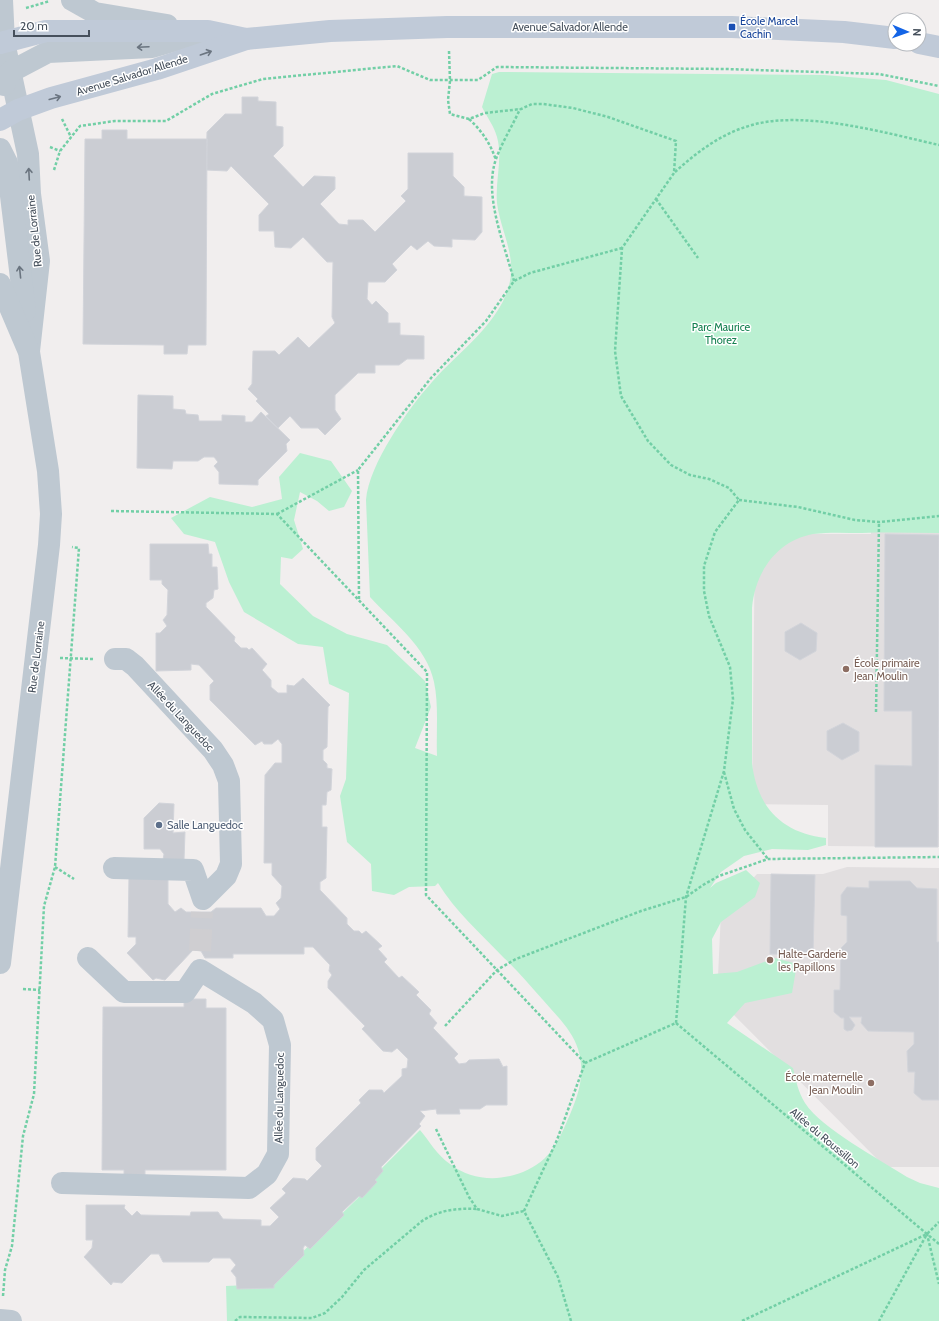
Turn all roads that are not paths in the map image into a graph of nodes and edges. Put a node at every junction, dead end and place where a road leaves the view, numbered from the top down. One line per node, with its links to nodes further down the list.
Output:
1 (2, 0): 6 (street, Rue de Lorraine)
2 (72, 0): 3 (street, Avenue Salvador Allende)
3 (208, 31): 5 (street, Avenue Salvador Allende); 6 (street, Avenue Salvador Allende); 9 (street, one-way to 9)
4 (887, 37): 5 (street, Avenue Salvador Allende)
5 (246, 39): 11 (street, Avenue Salvador Allende, one-way to 5)
6 (1, 45): 9 (street, Rue de Lorraine)
7 (927, 45): 8 (street)
8 (939, 47)
9 (10, 72): 10 (street); 11 (street, Rue de Lorraine)
10 (0, 94)
11 (9, 115): 14 (street, Rue de Lorraine, one-way to 11)
12 (0, 149): 14 (street, one-way to 12)
13 (0, 284): 14 (street, Rue de Lorraine)
14 (29, 352): 18 (street, Rue de Lorraine)
15 (115, 659): 16 (street, Allée du Languedoc)
16 (114, 868)
17 (88, 958): 19 (street, Allée du Languedoc)
18 (0, 963)
19 (62, 1183)
20 (1, 1320): 21 (street)
21 (11, 1321)

